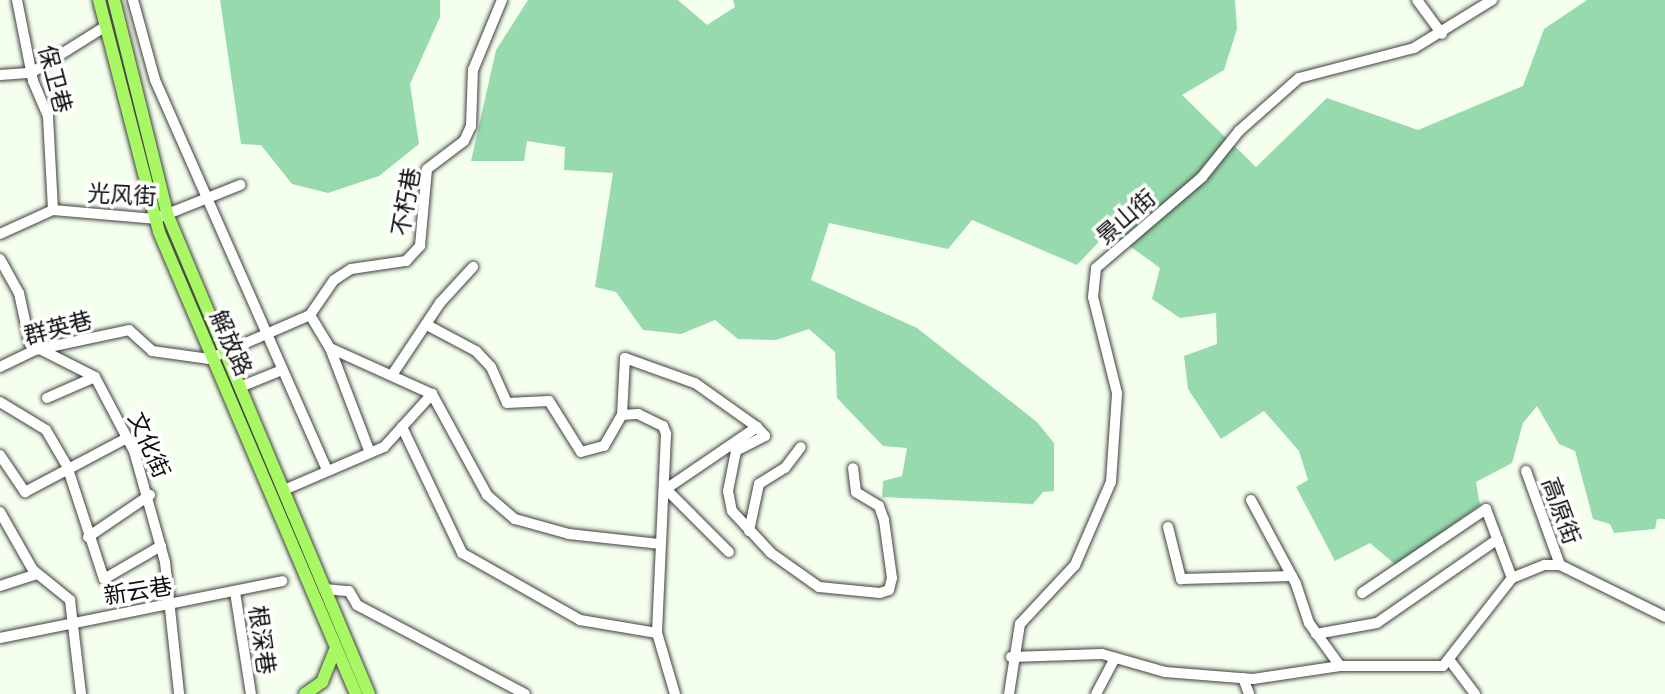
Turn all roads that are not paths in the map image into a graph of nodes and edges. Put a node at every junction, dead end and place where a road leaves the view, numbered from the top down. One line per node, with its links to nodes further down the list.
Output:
1 (17, 0): 10 (street, 保卫巷)
2 (99, 0): 8 (main road, 解放路)
3 (114, 0): 15 (main road, 解放路)
4 (133, 0): 13 (street)
5 (502, 0): 20 (street, 不朽巷)
6 (1417, 0): 9 (street)
7 (1492, 0): 9 (street, 景山街)
8 (106, 26): 10 (street); 16 (main road, 解放路)
9 (1442, 34): 73 (street, 景山街)
10 (31, 73): 11 (street); 14 (street, 保卫巷)
11 (0, 75)
12 (240, 185): 13 (street, 光风街)
13 (206, 200): 15 (street, 光风街); 22 (street)
14 (53, 210): 16 (street, 光风街); 17 (street, 光风街)
15 (168, 216): 16 (street, 光风街); 25 (main road, 解放路)
16 (155, 219): 25 (main road, 解放路)
17 (0, 234)
18 (0, 259): 24 (street)
19 (473, 267): 21 (street)
20 (310, 315): 22 (street); 23 (street)
21 (427, 325): 28 (street); 34 (street)
22 (265, 333): 25 (street); 27 (street)
23 (330, 348): 28 (street); 39 (street)
24 (40, 349): 25 (street, 群英巷); 26 (street, 群英巷); 29 (street)
25 (219, 354): 30 (main road, 解放路); 72 (main road, 解放路)
26 (0, 368)
27 (282, 370): 30 (street); 43 (street)
28 (392, 375): 31 (street)
29 (96, 377): 32 (street); 37 (street, 文化街)
30 (240, 387): 46 (main road, 解放路)
31 (432, 394): 35 (street); 54 (street)
32 (47, 398)
33 (0, 402): 41 (street)
34 (622, 415): 36 (street); 45 (street)
35 (402, 426): 39 (street); 69 (street)
36 (757, 427): 45 (street); 51 (street)
37 (127, 438): 41 (street); 47 (street, 文化街)
38 (802, 447): 51 (street)
39 (370, 453): 43 (street)
40 (0, 455): 41 (street)
41 (67, 466): 52 (street)
42 (853, 468): 51 (street)
43 (327, 470): 46 (street)
44 (1526, 471): 57 (street, 高原街)
45 (666, 489): 54 (street); 56 (street)
46 (284, 490): 63 (main road, 解放路)
47 (150, 495): 52 (street); 55 (street, 文化街)
48 (1251, 499): 59 (street)
49 (0, 512): 58 (street)
50 (1168, 527): 59 (street)
51 (749, 531)
52 (88, 537): 55 (street)
53 (1498, 539): 60 (street); 65 (street); 70 (street)
54 (660, 544): 69 (street)
55 (161, 546): 66 (street, 文化街)
56 (729, 552)
57 (1560, 565): 60 (street); 67 (street, 高原街)
58 (37, 574): 62 (street); 68 (street)
59 (1292, 576): 70 (street)
60 (1512, 578): 75 (street)
61 (282, 582): 64 (street, 新云巷)
62 (0, 586)
63 (324, 589): 77 (main road, 解放路); 85 (street)
64 (235, 592): 66 (street, 新云巷); 81 (street, 根深巷)
65 (1362, 593)
66 (170, 607): 68 (street, 新云巷); 80 (street, 文化街)
67 (1665, 617)
68 (73, 621): 71 (street, 新云巷); 79 (street)
69 (657, 633): 86 (street)
70 (1316, 634): 76 (street)
71 (0, 638)
72 (336, 648): 82 (main road); 83 (main road, 解放路)
73 (1011, 657): 74 (street); 87 (street, 景山街)
74 (1115, 658): 78 (street); 88 (street)
75 (1451, 662): 76 (street); 90 (street)
76 (1340, 666): 78 (street)
77 (357, 669): 83 (main road); 84 (main road, 解放路)
78 (1243, 678): 89 (street)
79 (81, 694)
80 (179, 694)
81 (251, 694)
82 (306, 694)
83 (357, 694)
84 (369, 694)
85 (525, 694)
86 (675, 694)
87 (1009, 694)
88 (1096, 694)
89 (1249, 694)
90 (1475, 694)

